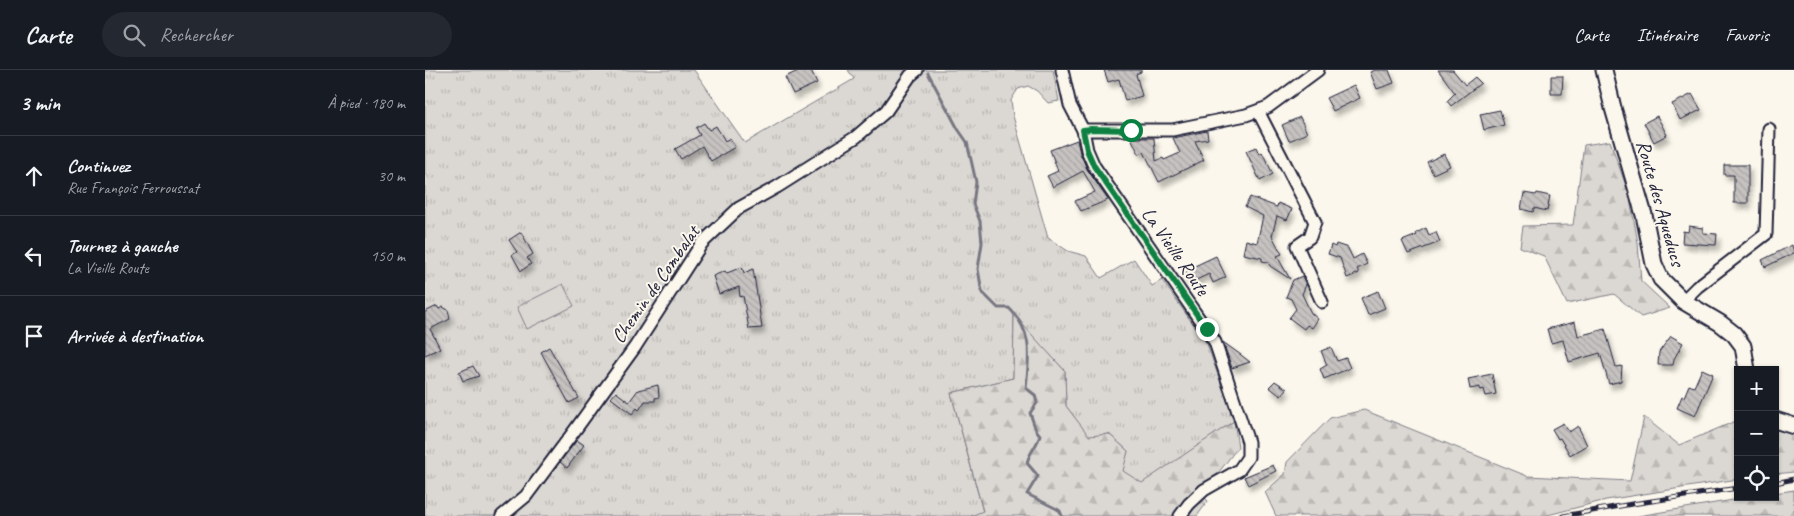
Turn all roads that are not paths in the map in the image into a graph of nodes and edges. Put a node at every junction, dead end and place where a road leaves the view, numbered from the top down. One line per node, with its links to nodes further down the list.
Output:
1 (917, 70): 13 (street, Chemin de Combalat)
2 (1062, 70): 7 (street, La Vieille Route)
3 (1318, 70): 5 (street)
4 (1604, 70): 8 (main road, Route des Aqueducs)
5 (1258, 111): 7 (street); 9 (street)
6 (1769, 129): 8 (street)
7 (1083, 130): 14 (street, La Vieille Route)
8 (1683, 301): 10 (main road, Route des Aqueducs)
9 (1322, 302)
10 (1746, 366)
11 (1779, 421): 12 (main road)
12 (1794, 426)
13 (502, 516)
14 (1180, 516)

